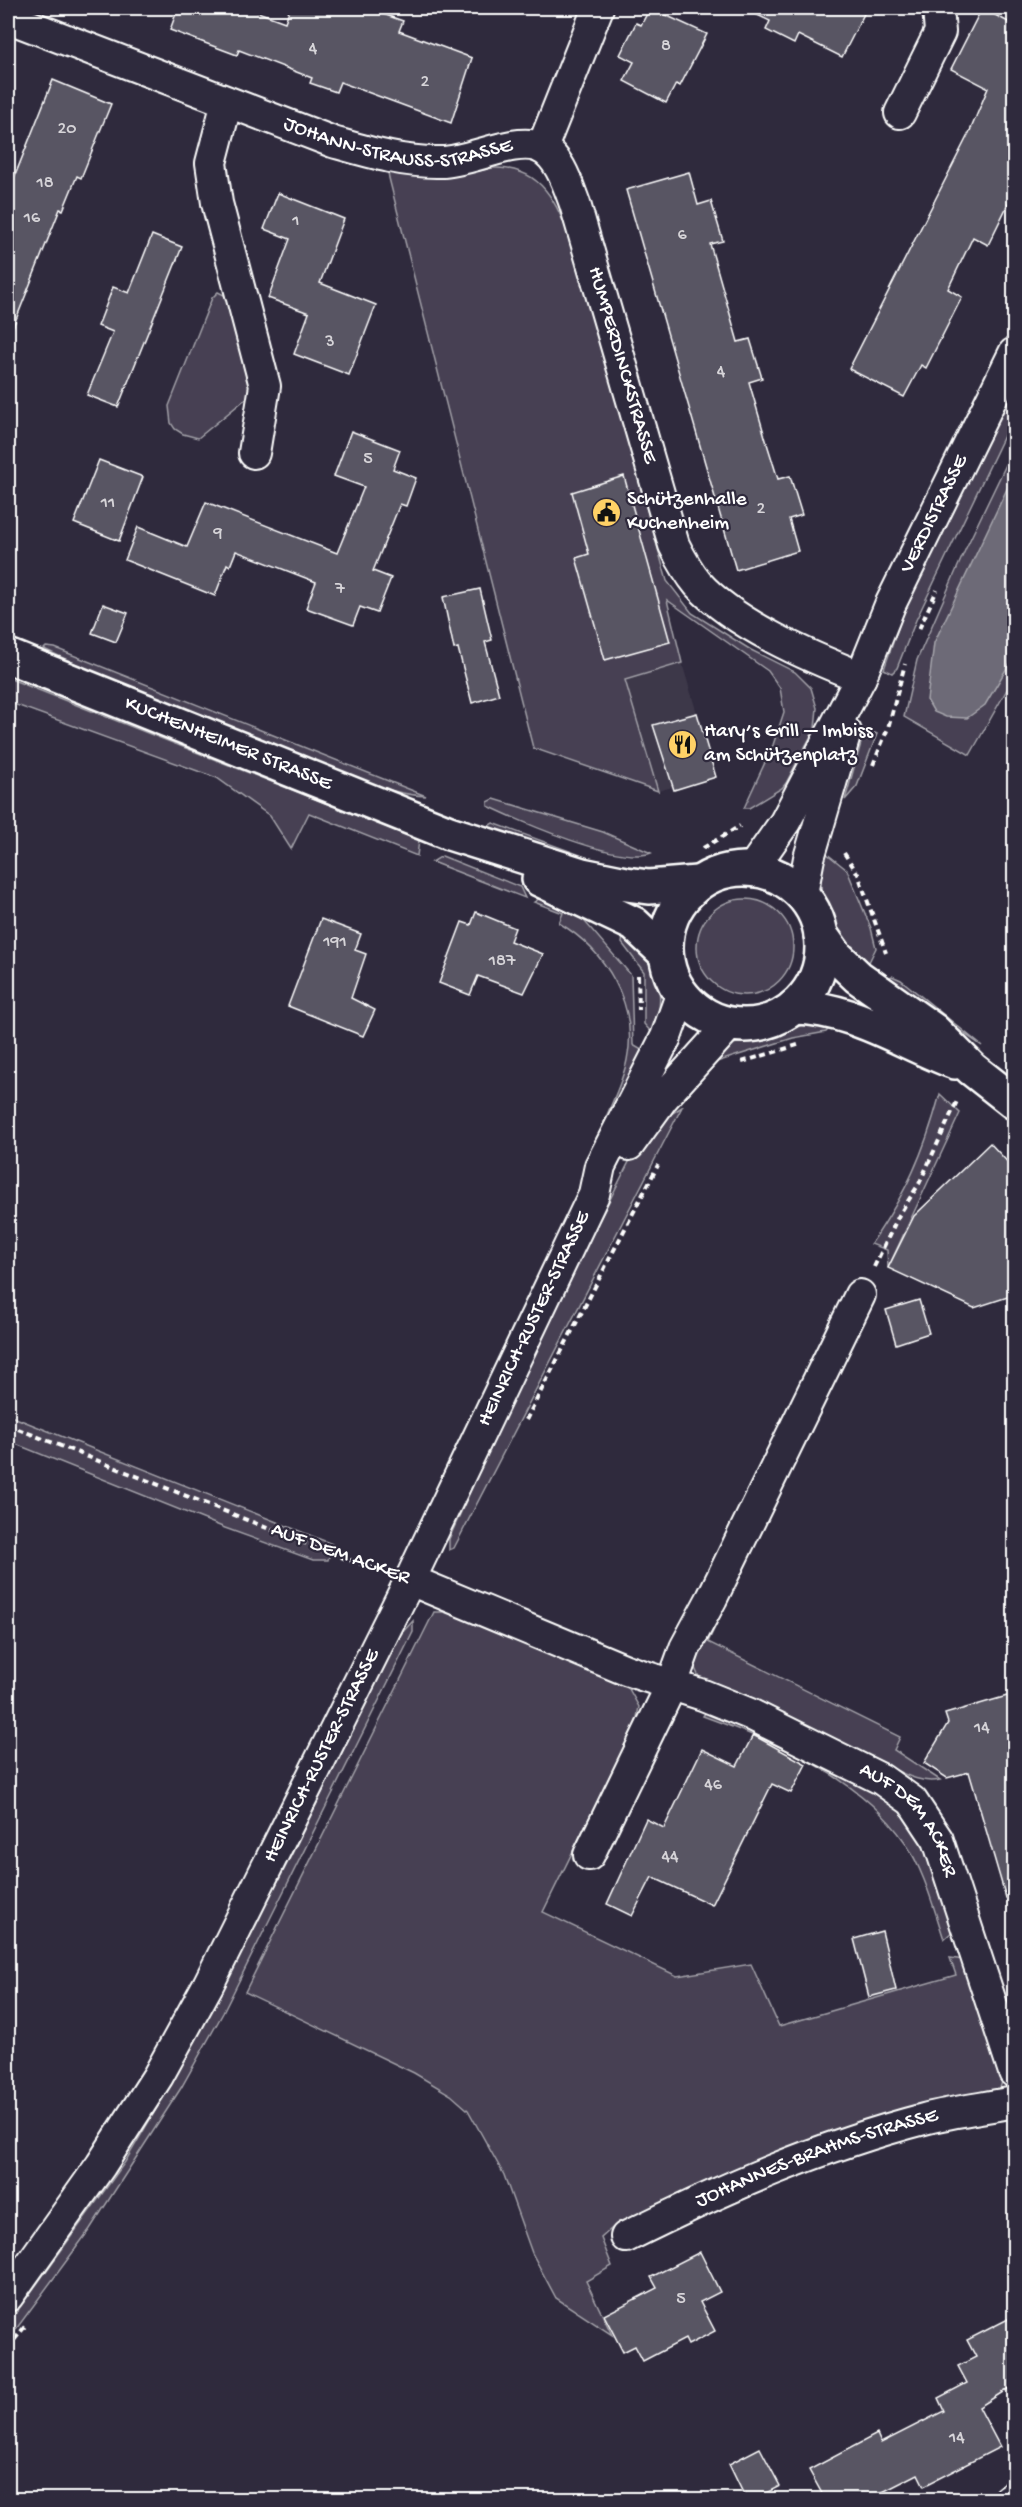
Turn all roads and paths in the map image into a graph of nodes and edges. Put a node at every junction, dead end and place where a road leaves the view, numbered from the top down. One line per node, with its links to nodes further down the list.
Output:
1 (598, 8): 6 (street)
2 (938, 8): 5 (street)
3 (16, 24): 4 (street, JOHANN-STRAUSS-STRASSE)
4 (227, 102): 6 (street, JOHANN-STRAUSS-STRASSE); 8 (street)
5 (900, 113)
6 (551, 158): 13 (street, HUMPERDINCKSTRASSE)
7 (1014, 353): 13 (street, VERDISTRASSE)
8 (254, 453)
9 (938, 588): 10 (path)
10 (918, 630)
11 (8, 656): 16 (main road, KUCHENHEIMER STRASSE)
12 (905, 662): 14 (path)
13 (861, 677): 15 (street, VERDISTRASSE); 17 (street, VERDISTRASSE)
14 (871, 769)
15 (785, 822): 18 (path); 19 (street, VERDISTRASSE)
16 (449, 833): 20 (main road, KUCHENHEIMER STRASSE); 23 (main road, KUCHENHEIMER STRASSE)
17 (816, 834): 21 (street, VERDISTRASSE); 25 (path)
18 (699, 851)
19 (752, 868): 20 (main road); 21 (main road)
20 (697, 883): 23 (main road)
21 (802, 894): 22 (main road)
22 (821, 934): 25 (main road); 27 (main road)
23 (665, 953): 26 (main road)
24 (631, 966): 30 (path)
25 (872, 986): 32 (main road)
26 (681, 995): 28 (main road); 30 (street, HEINRICH-RUSTER-STRASSE)
27 (794, 1007): 28 (main road); 32 (main road)
28 (730, 1024): 31 (street, HEINRICH-RUSTER-STRASSE)
29 (803, 1043): 31 (path)
30 (659, 1050): 34 (street, HEINRICH-RUSTER-STRASSE)
31 (688, 1068): 34 (street, HEINRICH-RUSTER-STRASSE)
32 (972, 1069): 33 (main road); 35 (path)
33 (1014, 1101)
34 (594, 1194): 38 (street, HEINRICH-RUSTER-STRASSE)
35 (882, 1249)
36 (860, 1295): 39 (street)
37 (8, 1425): 38 (path, AUF DEM ACKER)
38 (410, 1580): 39 (street, AUF DEM ACKER); 44 (street, HEINRICH-RUSTER-STRASSE)
39 (672, 1684): 40 (street); 41 (street, AUF DEM ACKER)
40 (589, 1855)
41 (1014, 2072)
42 (1014, 2102): 43 (street, JOHANNES-BRAHMS-STRASSE)
43 (626, 2237)
44 (8, 2296)
45 (1014, 2496): 46 (street)
46 (1008, 2499)

